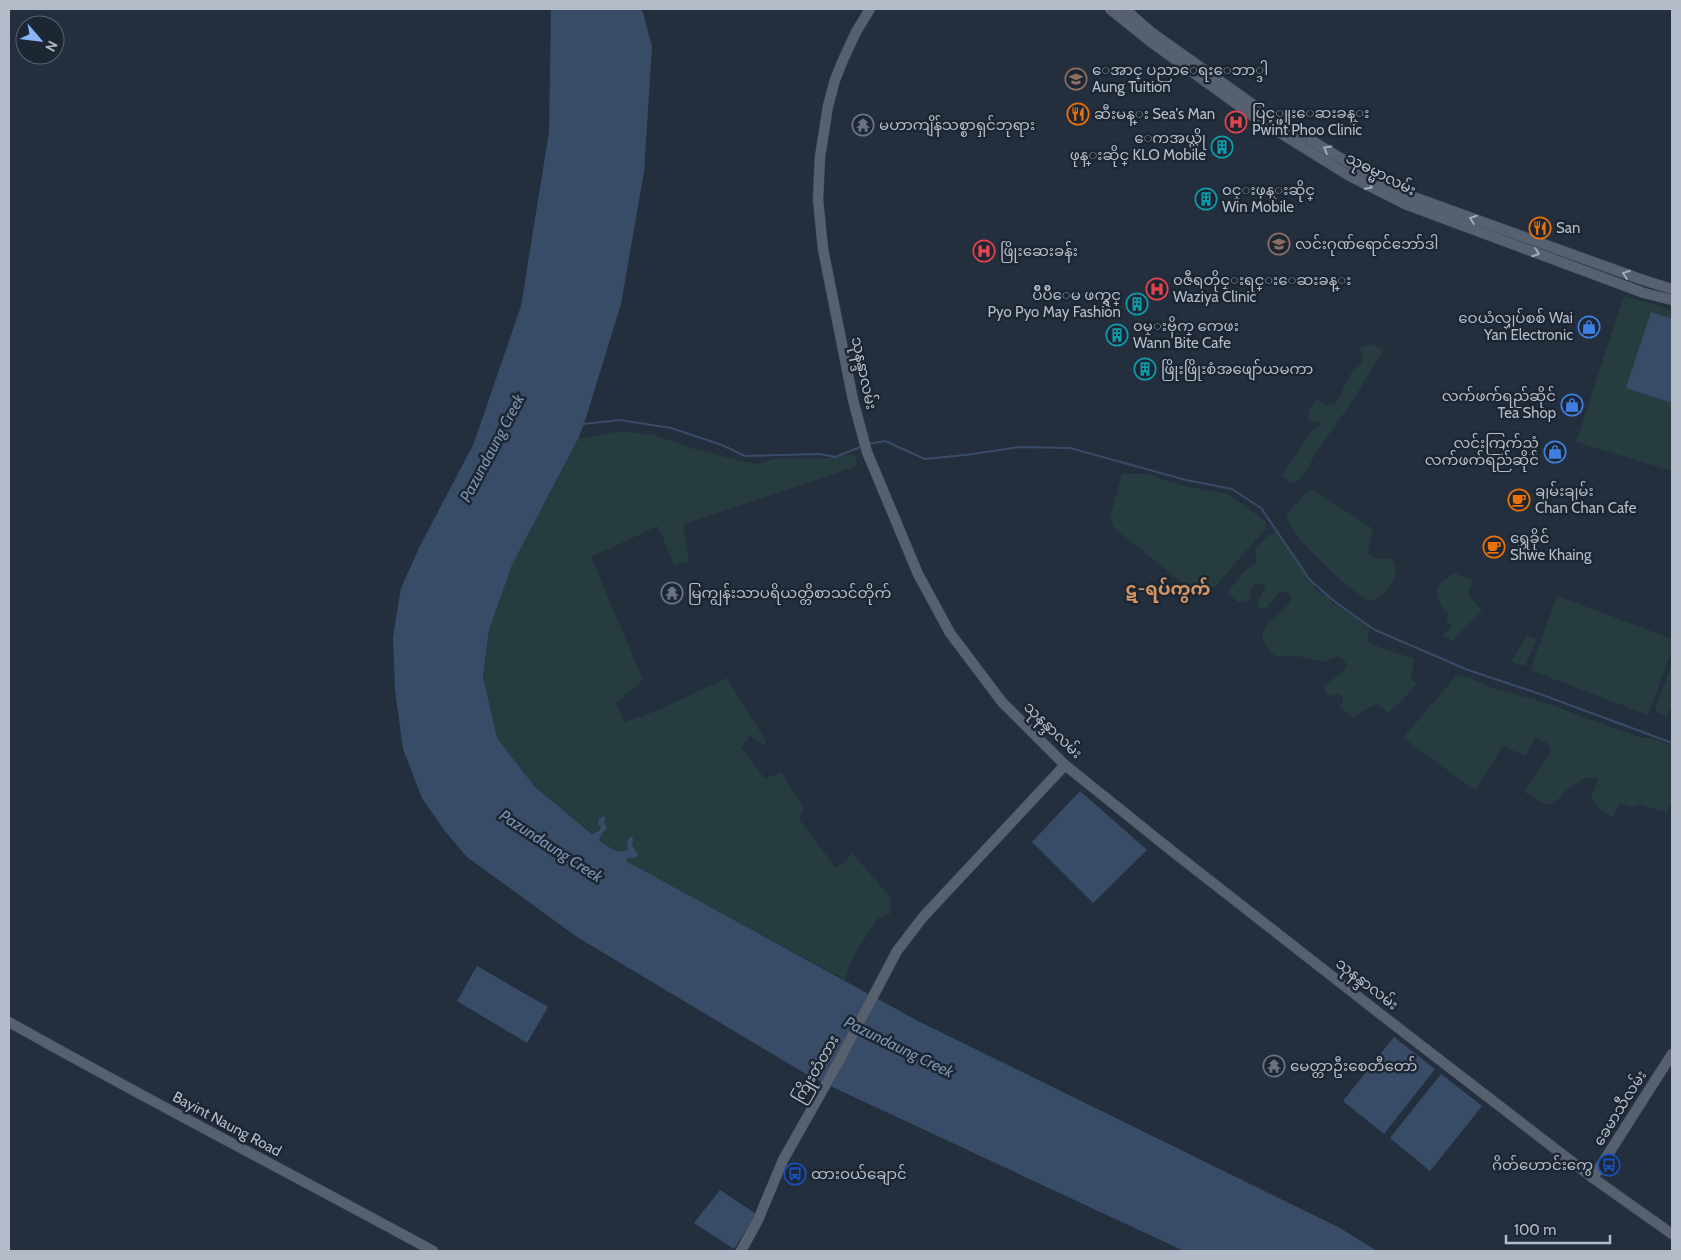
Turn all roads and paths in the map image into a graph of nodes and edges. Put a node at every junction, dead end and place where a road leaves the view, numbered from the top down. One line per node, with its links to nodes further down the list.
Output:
1 (870, 9): 6 (main road, သုနန္ဒာလမ်း)
2 (1110, 9): 5 (main road, သုဓမ္မာလမ်း, one-way to 5)
3 (1125, 9): 4 (main road, သုဓမ္မာလမ်း, one-way to 3)
4 (1672, 289)
5 (1672, 300)
6 (1065, 765): 9 (main road, သုနန္ဒာလမ်း); 12 (main road, ကြိုးတံတား)
7 (9, 1022): 11 (main road, Bayint Naung Road)
8 (1672, 1054): 9 (main road, ခေမာသီလမ်း)
9 (1593, 1178): 10 (main road, သုနန္ဒာလမ်း)
10 (1672, 1234)
11 (433, 1251)
12 (741, 1251)

